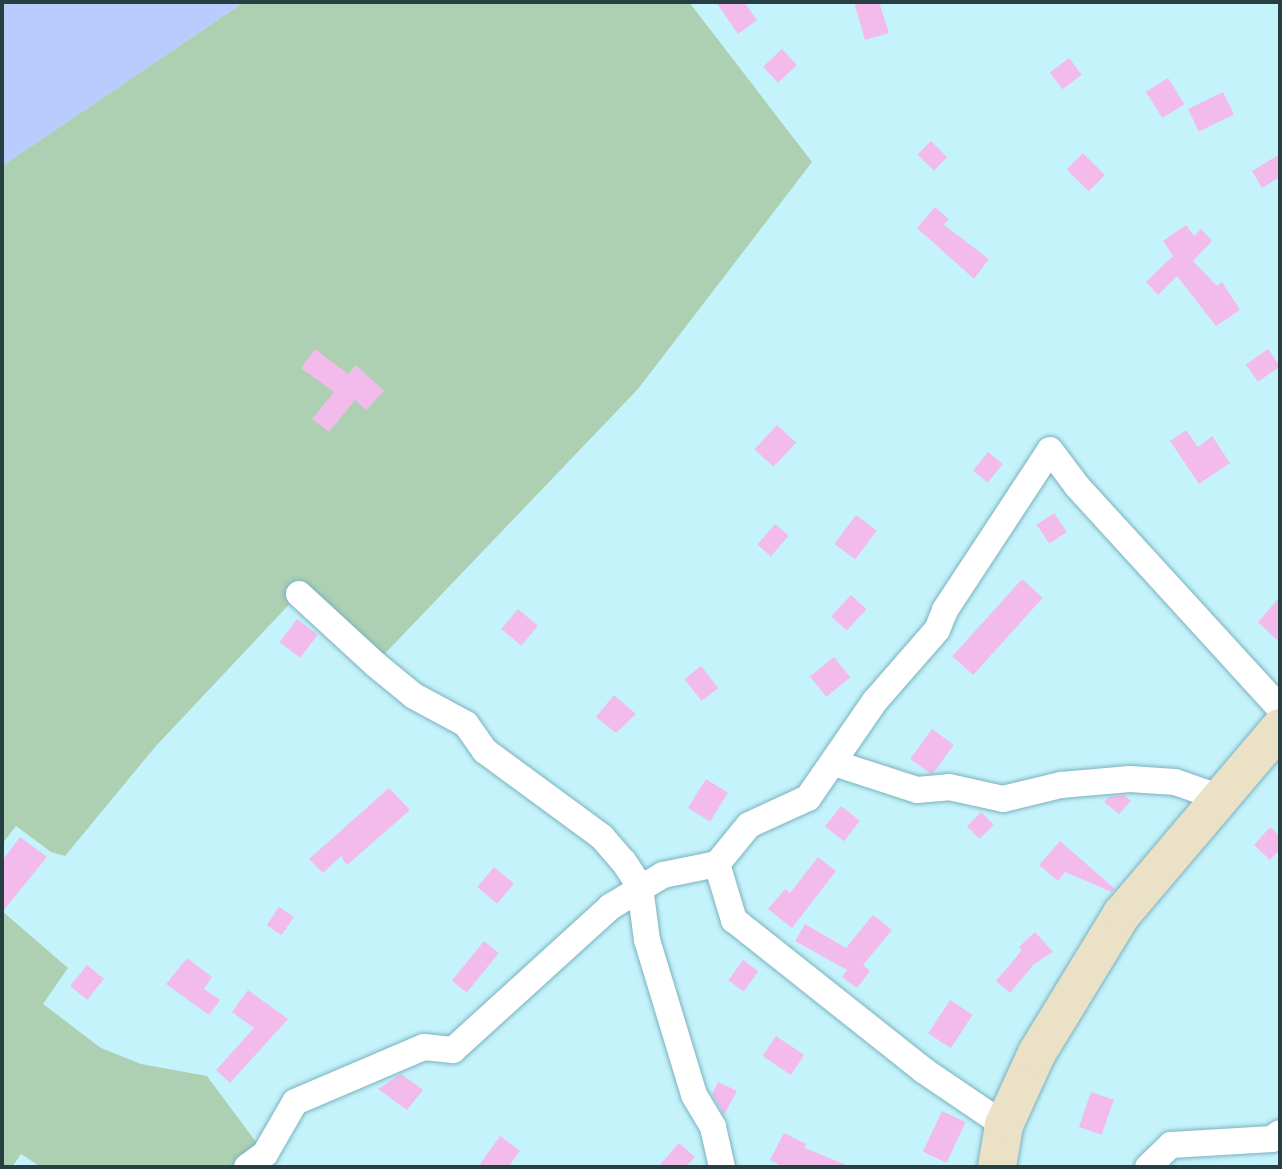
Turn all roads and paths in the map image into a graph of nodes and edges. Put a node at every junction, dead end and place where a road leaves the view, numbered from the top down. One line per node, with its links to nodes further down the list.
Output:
1 (299, 594): 7 (street)
2 (1280, 708): 4 (street)
3 (1280, 728): 5 (main road)
4 (834, 763): 5 (street); 6 (street)
5 (1218, 797): 8 (main road)
6 (717, 864): 7 (street); 8 (street)
7 (640, 887): 10 (street); 11 (street)
8 (1004, 1125): 12 (main road)
9 (1280, 1133): 13 (street)
10 (247, 1167)
11 (722, 1167)
12 (997, 1167)
13 (1148, 1167)

